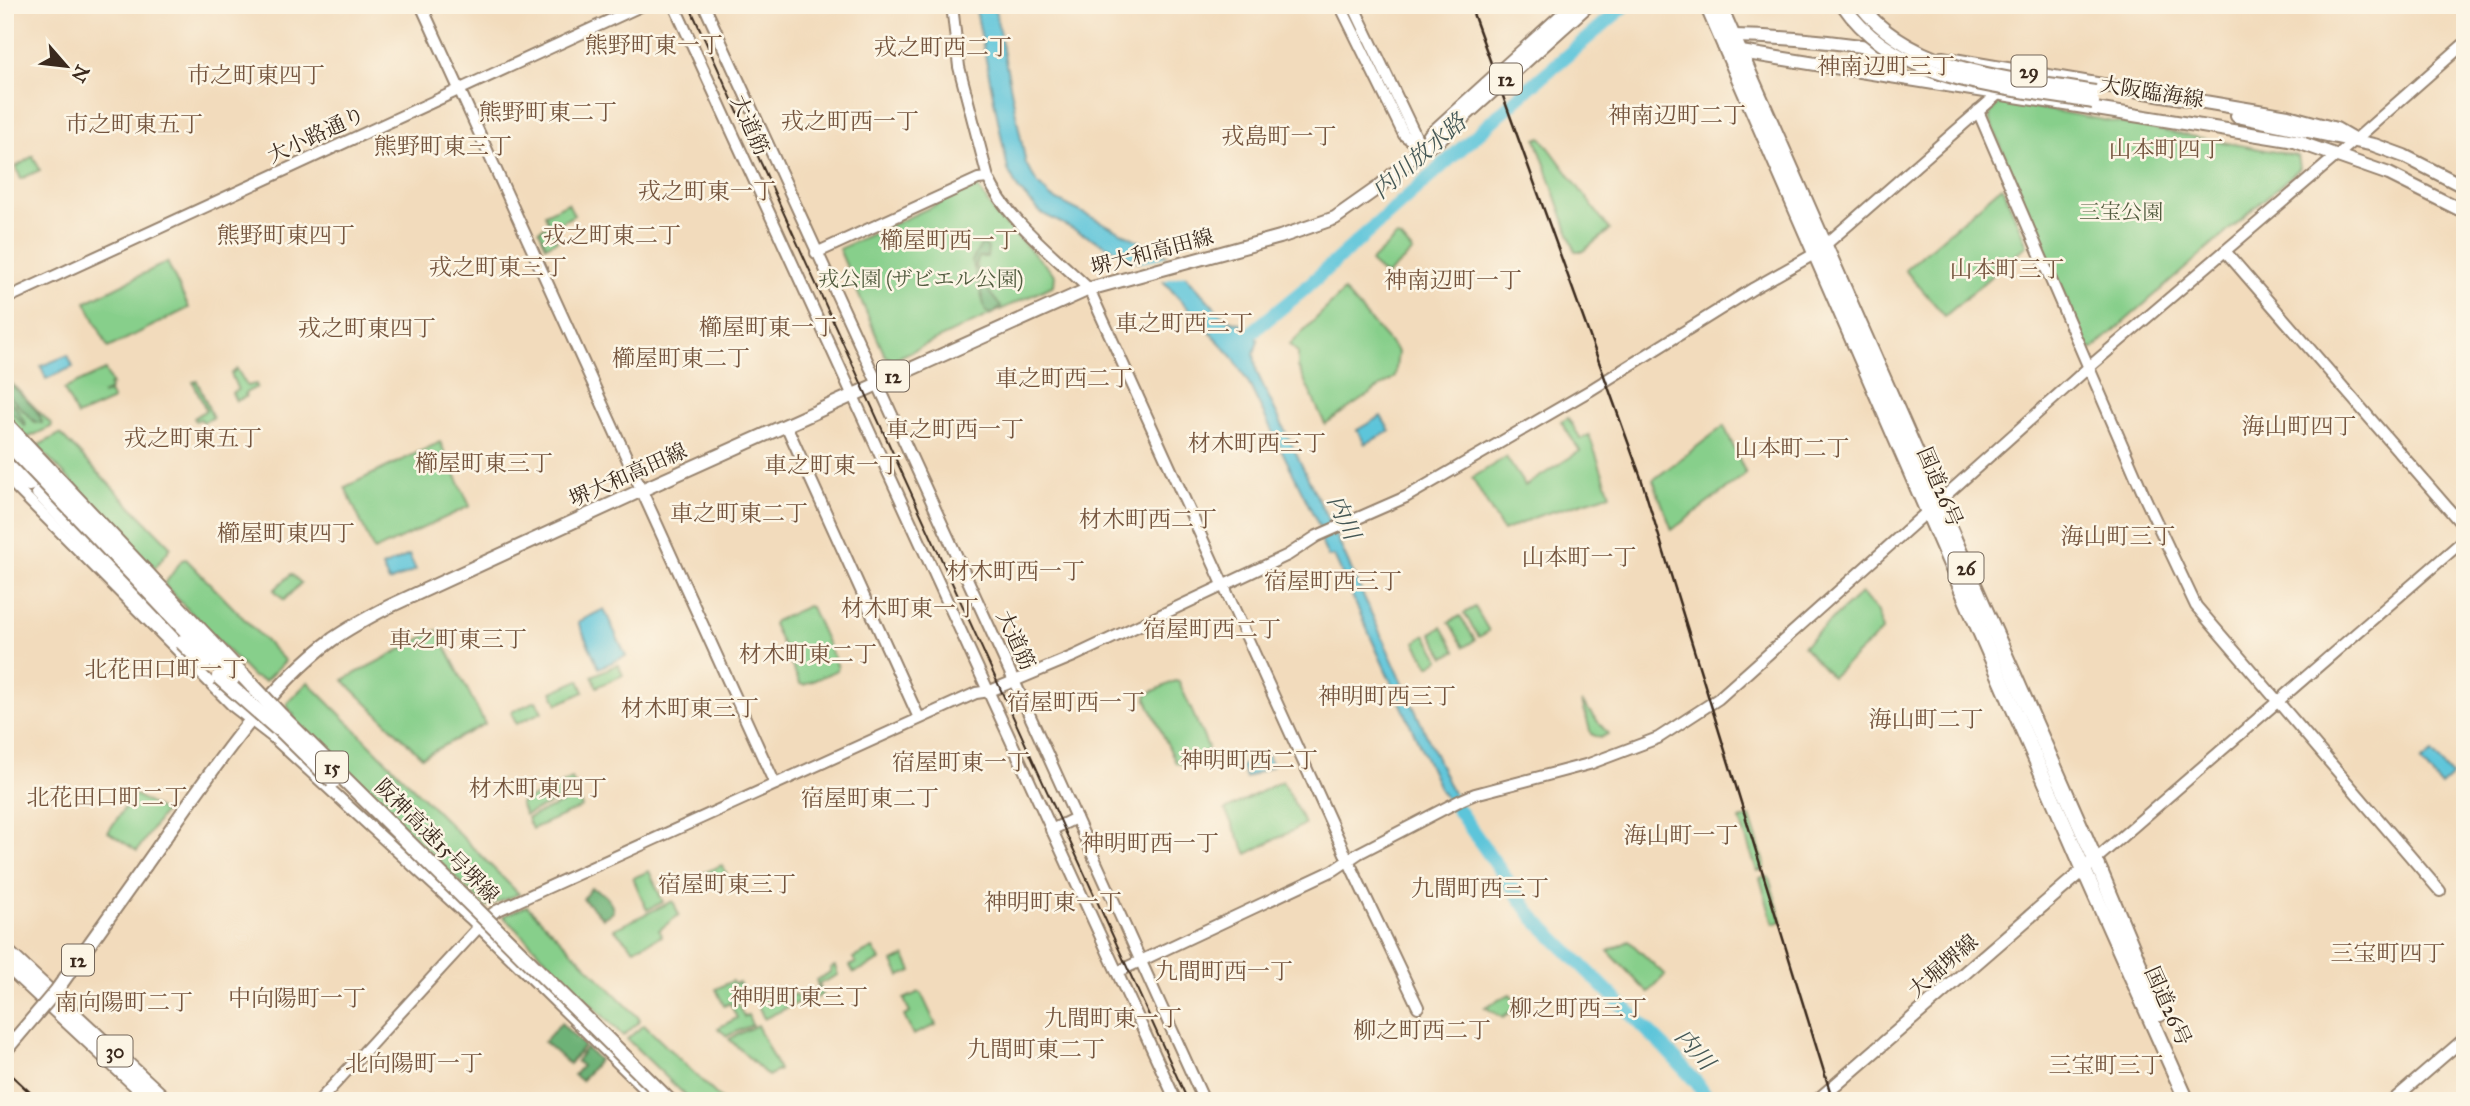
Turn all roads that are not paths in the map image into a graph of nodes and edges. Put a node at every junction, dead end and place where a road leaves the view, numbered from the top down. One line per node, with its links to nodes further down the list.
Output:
1 (421, 5): 17 (street)
2 (643, 5): 17 (street, 大小路通り)
3 (674, 5): 35 (street, 大道筋)
4 (704, 5): 30 (street, 大道筋)
5 (952, 5): 25 (street)
6 (1340, 5): 23 (street)
7 (1353, 5): 23 (street)
8 (1573, 5): 23 (main road, 堺大和高田線 / 12)
9 (1588, 5): 23 (main road, 堺大和高田線 / 12)
10 (1707, 5): 14 (highway, 国道26号 / 26)
11 (1719, 5): 14 (highway, 国道26号 / 26)
12 (1843, 5): 19 (main road, 大阪臨海線 / 29, bridge)
13 (1860, 5): 19 (main road, 大阪臨海線 / 29, bridge)
14 (1728, 41): 16 (highway, 国道26号 / 26); 21 (main road, 29); 28 (highway, 国道26号 / 26)
15 (2465, 43): 21 (street)
16 (1741, 52): 18 (main road, 29); 28 (highway, 国道26号 / 26)
17 (459, 90): 32 (street, 大小路通り); 41 (street)
18 (1997, 95): 20 (street); 22 (main road, 29)
19 (2094, 97): 21 (main road, 大阪臨海線 / 29); 22 (main road, 大阪臨海線 / 29)
20 (1978, 111): 28 (street); 33 (street)
21 (2355, 139): 24 (street); 26 (main road, 大阪臨海線 / 29)
22 (2301, 142): 24 (main road, 大阪臨海線 / 29)
23 (1422, 148): 31 (main road, 堺大和高田線 / 12)
24 (2338, 155): 27 (main road, 大阪臨海線 / 29); 29 (street)
25 (988, 178): 30 (street); 31 (street)
26 (2465, 187)
27 (2465, 212)
28 (1821, 249): 42 (highway, 国道26号 / 26); 45 (street)
29 (2225, 251): 33 (street); 43 (street)
30 (817, 253): 34 (street, 大道筋)
31 (1089, 289): 34 (main road, 堺大和高田線 / 12); 45 (street)
32 (5, 299)
33 (2089, 367): 42 (street); 49 (street)
34 (877, 383): 35 (main road, 堺大和高田線 / 12); 46 (street, 大道筋)
35 (853, 394): 37 (main road, 堺大和高田線 / 12); 47 (street, 大道筋)
36 (5, 423): 73 (highway, 阪神高速15号堺線 / 15, bridge)
37 (786, 425): 41 (main road, 堺大和高田線 / 12); 50 (street)
38 (5, 442): 48 (street); 52 (highway, 阪神高速15号堺線 / 15, bridge)
39 (5, 464): 52 (highway, bridge)
40 (5, 476): 51 (street)
41 (642, 489): 48 (main road, 堺大和高田線 / 12); 53 (street)
42 (1932, 506): 56 (street); 57 (highway, 国道26号 / 26); 58 (highway, 国道26号 / 26)
43 (2465, 528)
44 (2465, 539): 49 (street)
45 (1224, 586): 46 (street); 56 (street)
46 (1014, 682): 47 (street); 54 (street, 大道筋)
47 (990, 691): 50 (street); 55 (street, 大道筋)
48 (269, 700): 51 (main road, 堺大和高田線 / 12); 60 (street)
49 (2277, 703): 57 (street); 59 (street)
50 (919, 718): 53 (street)
51 (251, 720): 61 (street); 68 (main road, 堺大和高田線 / 12, bridge)
52 (289, 738): 72 (highway, 阪神高速15号堺線 / 15, bridge)
53 (775, 784): 60 (street)
54 (1076, 818): 55 (street); 63 (street, 大道筋)
55 (1051, 830): 65 (street, 大道筋)
56 (1348, 860): 63 (street); 66 (street)
57 (2095, 860): 58 (main road, 大堀堺線); 78 (highway, 国道26号 / 26)
58 (2084, 870): 76 (main road, 大堀堺線); 77 (highway, 国道26号 / 26)
59 (2440, 891)
60 (488, 917): 61 (street); 73 (street)
61 (479, 927): 71 (street); 72 (street)
62 (5, 949): 70 (main road, 30)
63 (1140, 962): 65 (street); 75 (street, 大道筋)
64 (5, 964): 69 (main road, 30)
65 (1117, 972): 74 (street, 大道筋)
66 (1418, 1007)
67 (2465, 1038): 79 (street)
68 (5, 1051)
69 (152, 1101)
70 (168, 1101)
71 (319, 1101)
72 (657, 1101)
73 (671, 1101)
74 (1176, 1101)
75 (1204, 1101)
76 (1817, 1101)
77 (2187, 1101)
78 (2197, 1101)
79 (2392, 1101)

